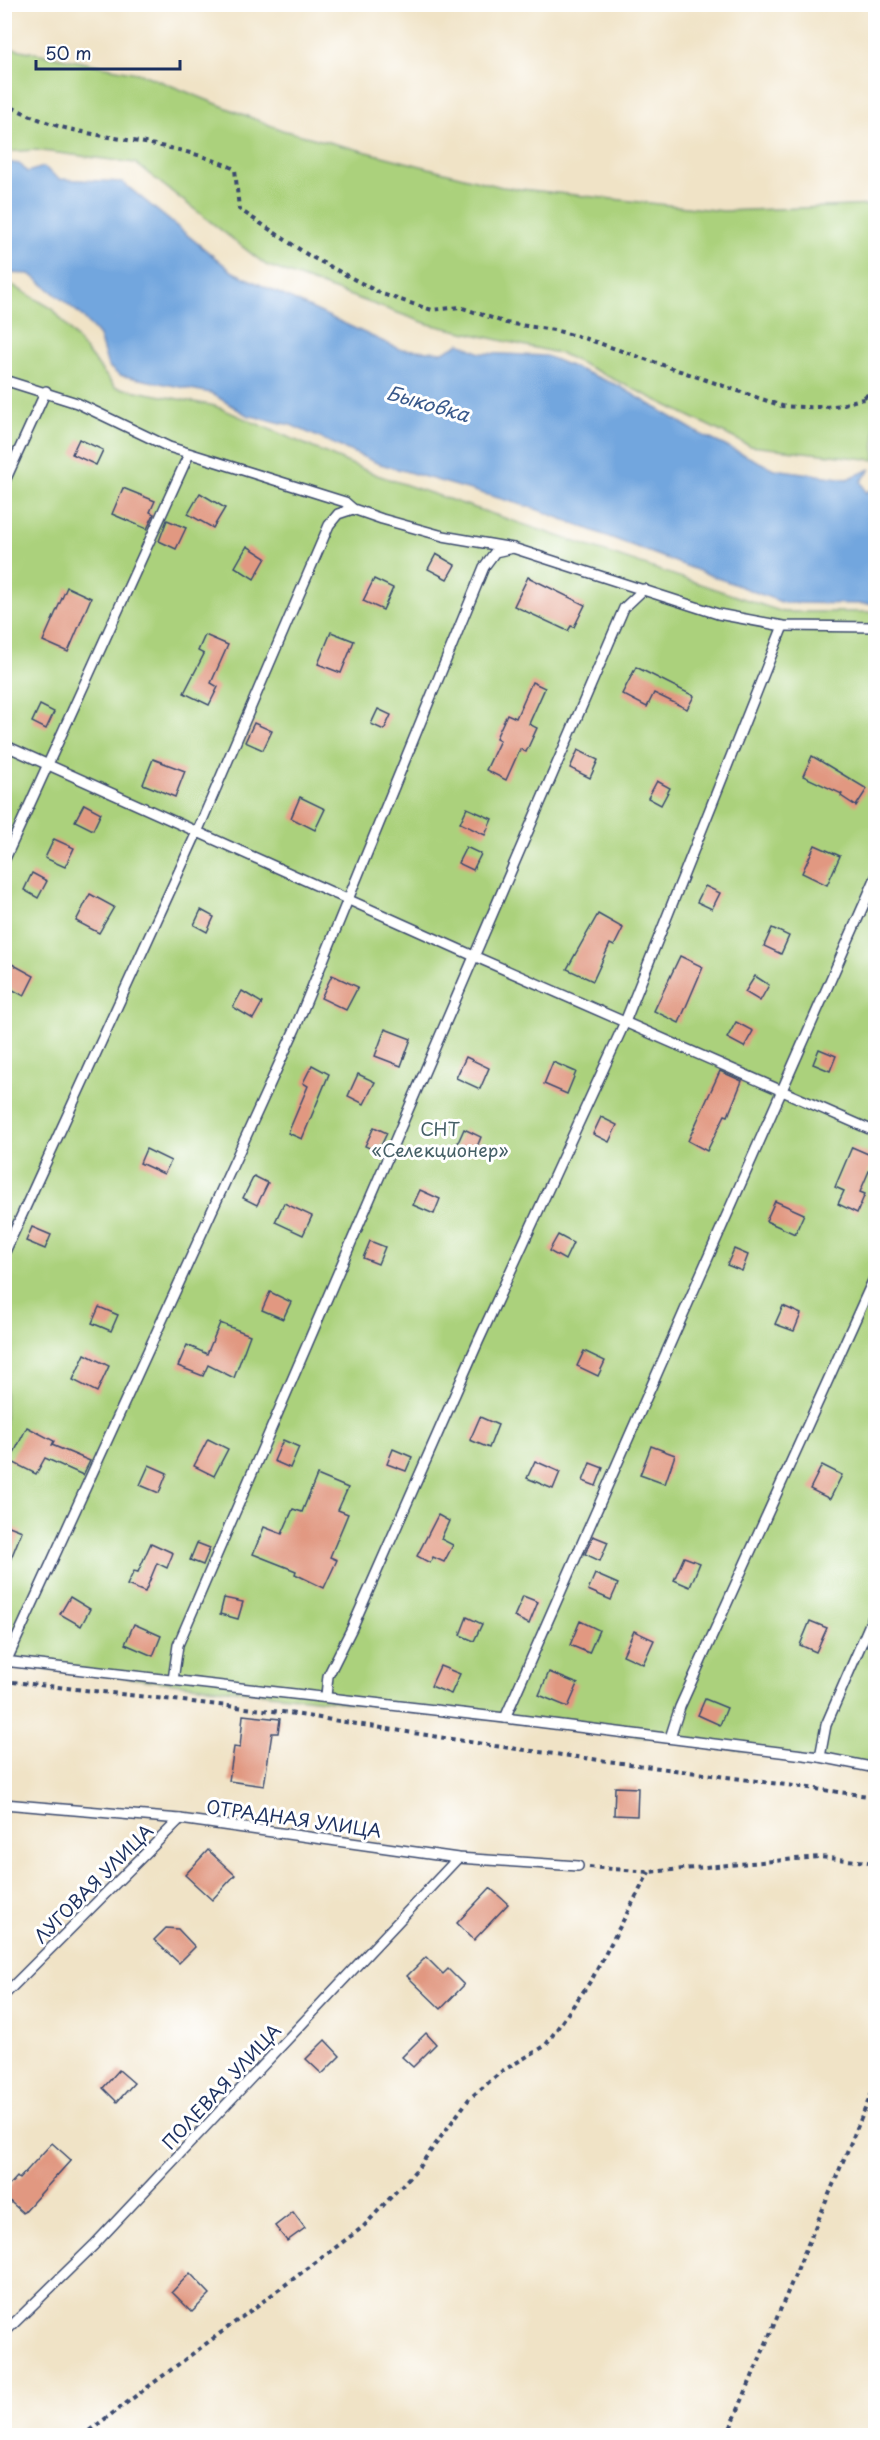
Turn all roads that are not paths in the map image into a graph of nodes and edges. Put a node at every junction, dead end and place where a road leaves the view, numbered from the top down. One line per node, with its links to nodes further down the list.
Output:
1 (4, 380): 2 (lane)
2 (46, 391): 3 (lane); 4 (lane)
3 (189, 454): 5 (lane); 11 (lane)
4 (4, 483)
5 (353, 509): 6 (lane); 12 (lane)
6 (513, 548): 7 (lane); 15 (lane)
7 (644, 589): 8 (lane); 16 (lane)
8 (783, 626): 9 (lane); 17 (lane)
9 (876, 627)
10 (4, 745): 11 (lane)
11 (48, 764): 12 (lane); 13 (lane)
12 (198, 830): 15 (lane); 20 (lane)
13 (4, 861)
14 (876, 877): 18 (lane)
15 (348, 898): 16 (lane); 23 (lane)
16 (476, 957): 17 (lane); 24 (lane)
17 (625, 1022): 18 (lane); 25 (lane)
18 (783, 1090): 19 (lane); 26 (lane)
19 (876, 1132)
20 (4, 1254)
21 (876, 1274): 27 (lane)
22 (876, 1610): 28 (lane)
23 (5, 1661): 24 (lane)
24 (173, 1680): 25 (lane)
25 (326, 1696): 26 (lane)
26 (505, 1718): 27 (lane)
27 (670, 1738): 28 (lane)
28 (820, 1757): 29 (lane)
29 (876, 1768)
30 (4, 1804): 31 (lane, ОТРАДНАЯ УЛИЦА)
31 (180, 1819): 32 (lane, ОТРАДНАЯ УЛИЦА); 34 (lane, ЛУГОВАЯ УЛИЦА)
32 (458, 1858): 33 (lane, ОТРАДНАЯ УЛИЦА); 35 (lane, ПОЛЕВАЯ УЛИЦА)
33 (578, 1866)
34 (4, 1995)
35 (4, 2333)

